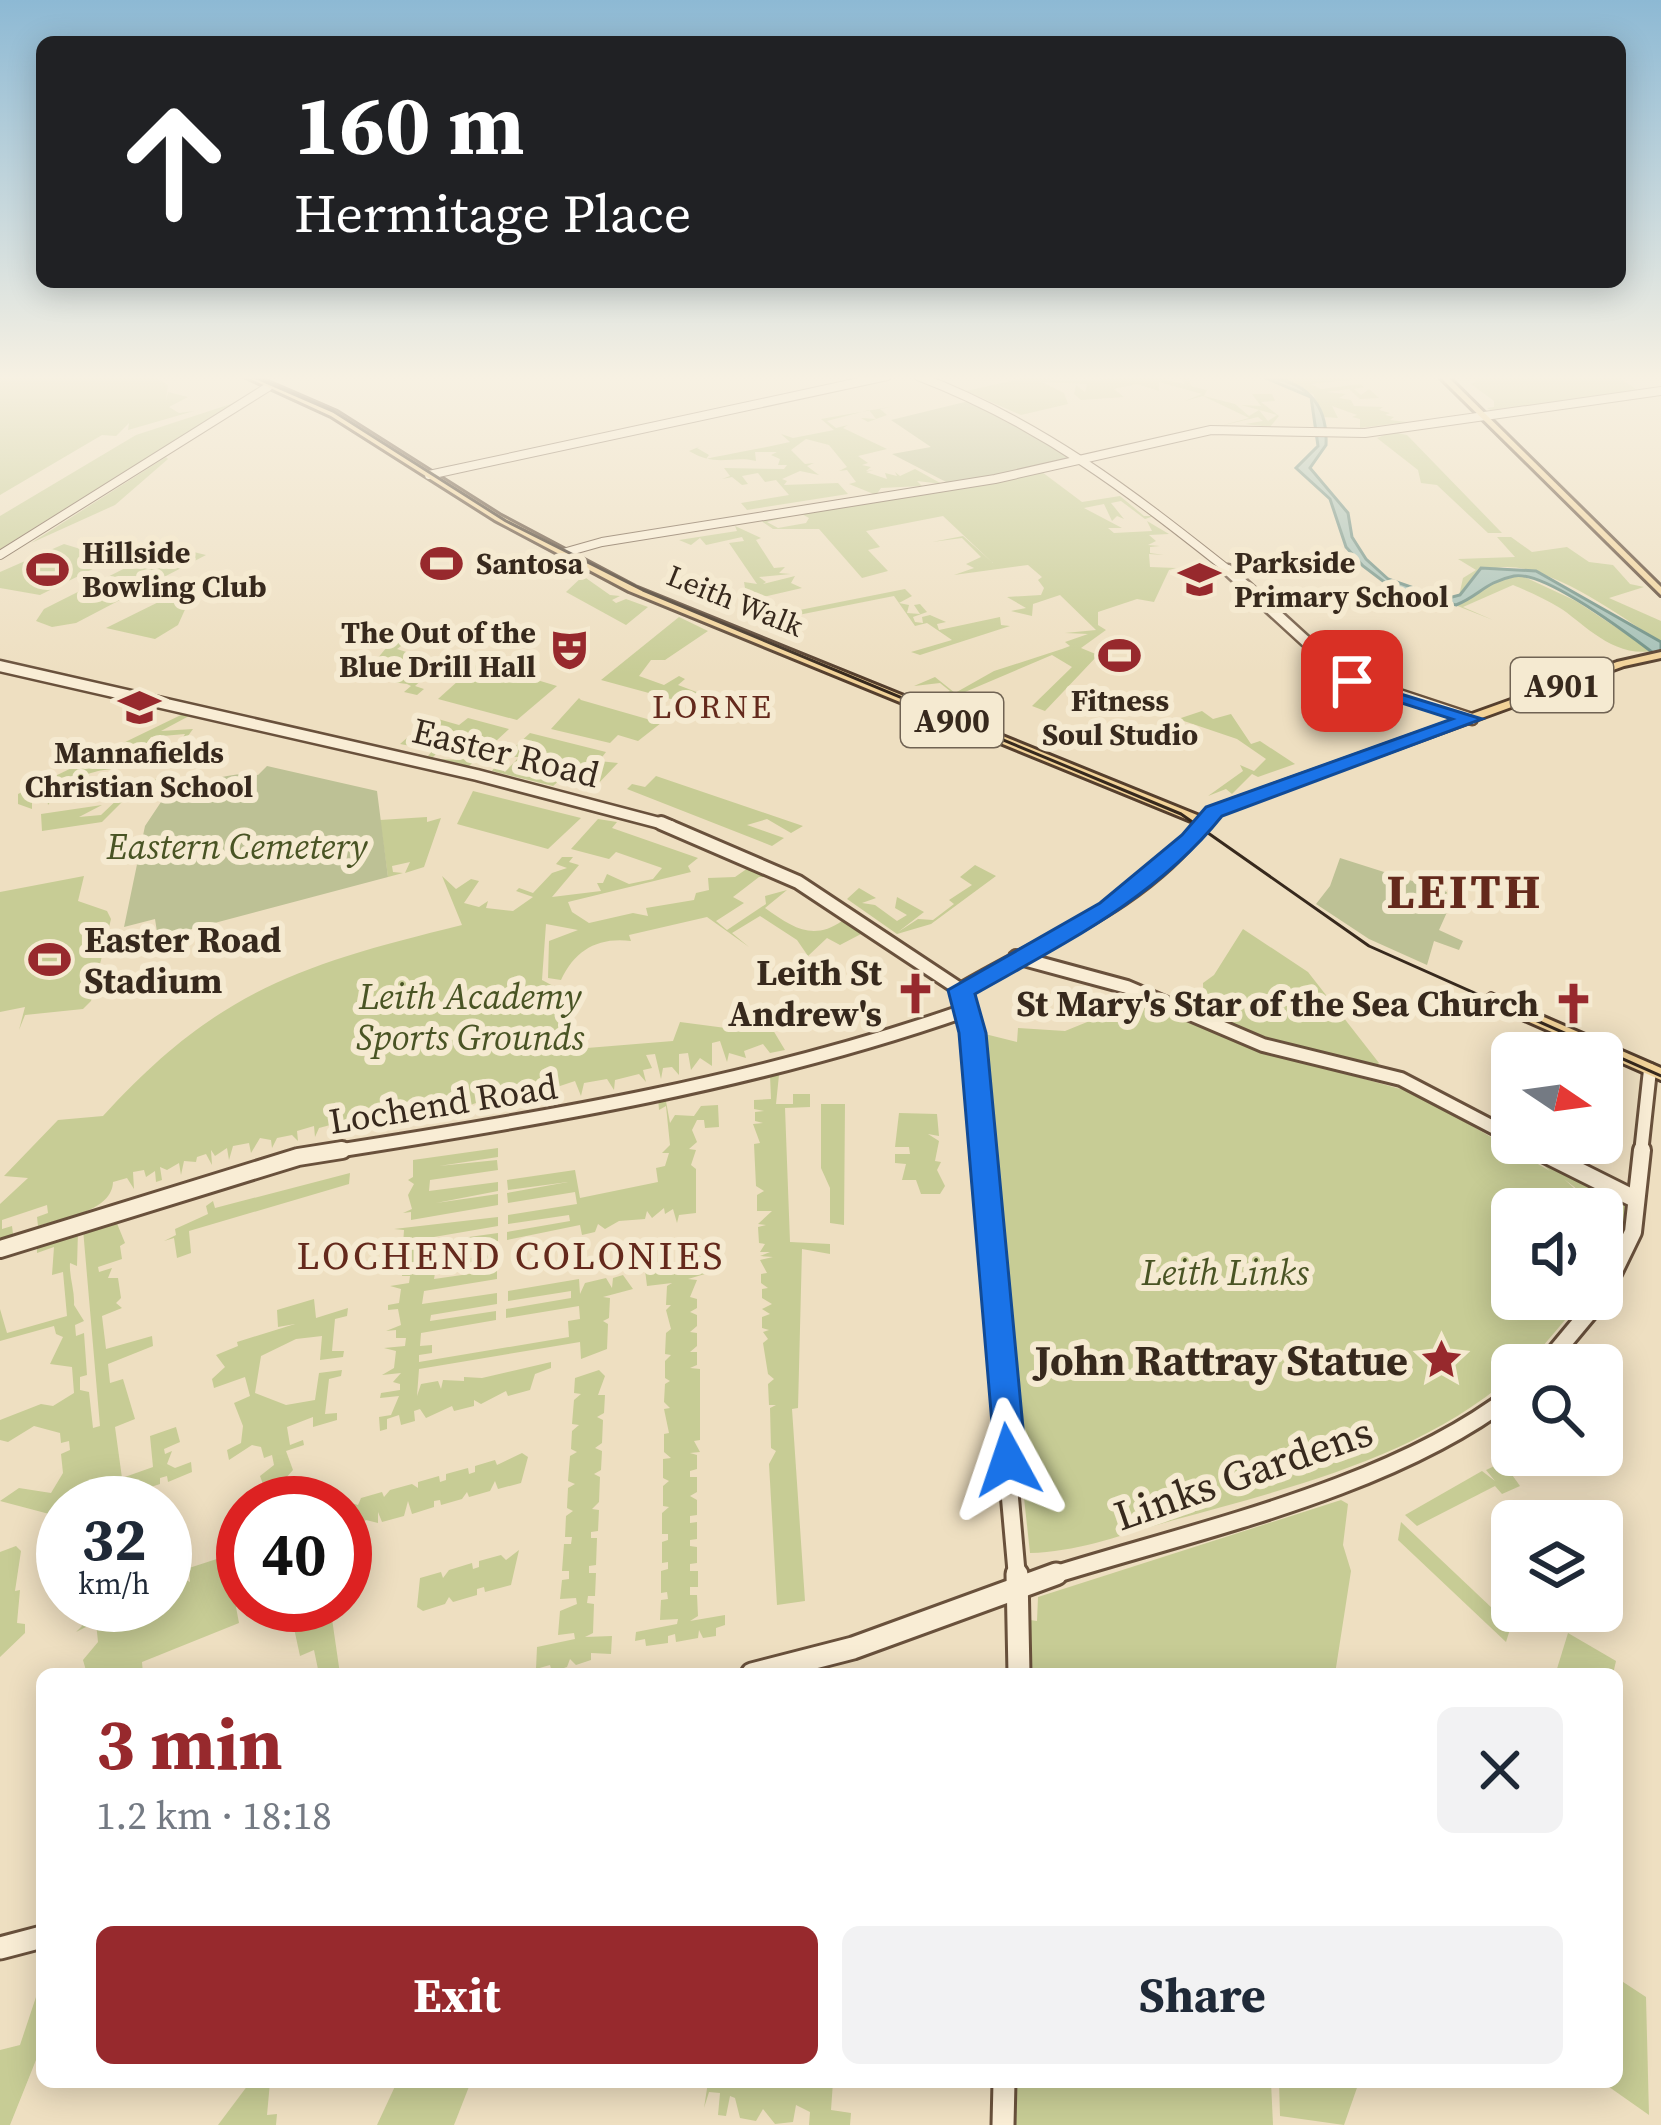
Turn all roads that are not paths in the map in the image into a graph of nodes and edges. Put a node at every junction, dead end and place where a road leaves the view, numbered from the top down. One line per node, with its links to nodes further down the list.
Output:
1 (130, 475): 7 (street)
2 (436, 475): 6 (main road, Leith Walk / A900)
3 (1000, 475): 6 (street)
4 (1106, 475): 11 (street)
5 (1543, 475): 8 (main road)
6 (567, 552): 12 (main road, Leith Walk / A900)
7 (0, 556)
8 (1661, 592)
9 (1657, 656): 11 (main road, A901)
10 (0, 666): 14 (street, Easter Road)
11 (1472, 719): 12 (main road, A901)
12 (1205, 819): 13 (street)
13 (1016, 957): 14 (street); 18 (street)
14 (961, 990): 16 (street)
15 (1491, 999): 17 (main road)
16 (967, 1010): 21 (street, Lochend Road); 26 (street)
17 (1656, 1072): 20 (street)
18 (1491, 1126)
19 (1566, 1164): 20 (street)
20 (1635, 1198): 22 (street)
21 (0, 1249)
22 (1623, 1257)
23 (1582, 1320): 24 (street)
24 (1562, 1344)
25 (1491, 1410): 26 (street, Links Gardens)
26 (1019, 1586): 27 (street, Links Gardens); 28 (street)
27 (776, 1668)
28 (1019, 1668)
29 (36, 1939): 30 (street)
30 (0, 1948)
31 (1004, 2088): 32 (street)
32 (1003, 2125)

